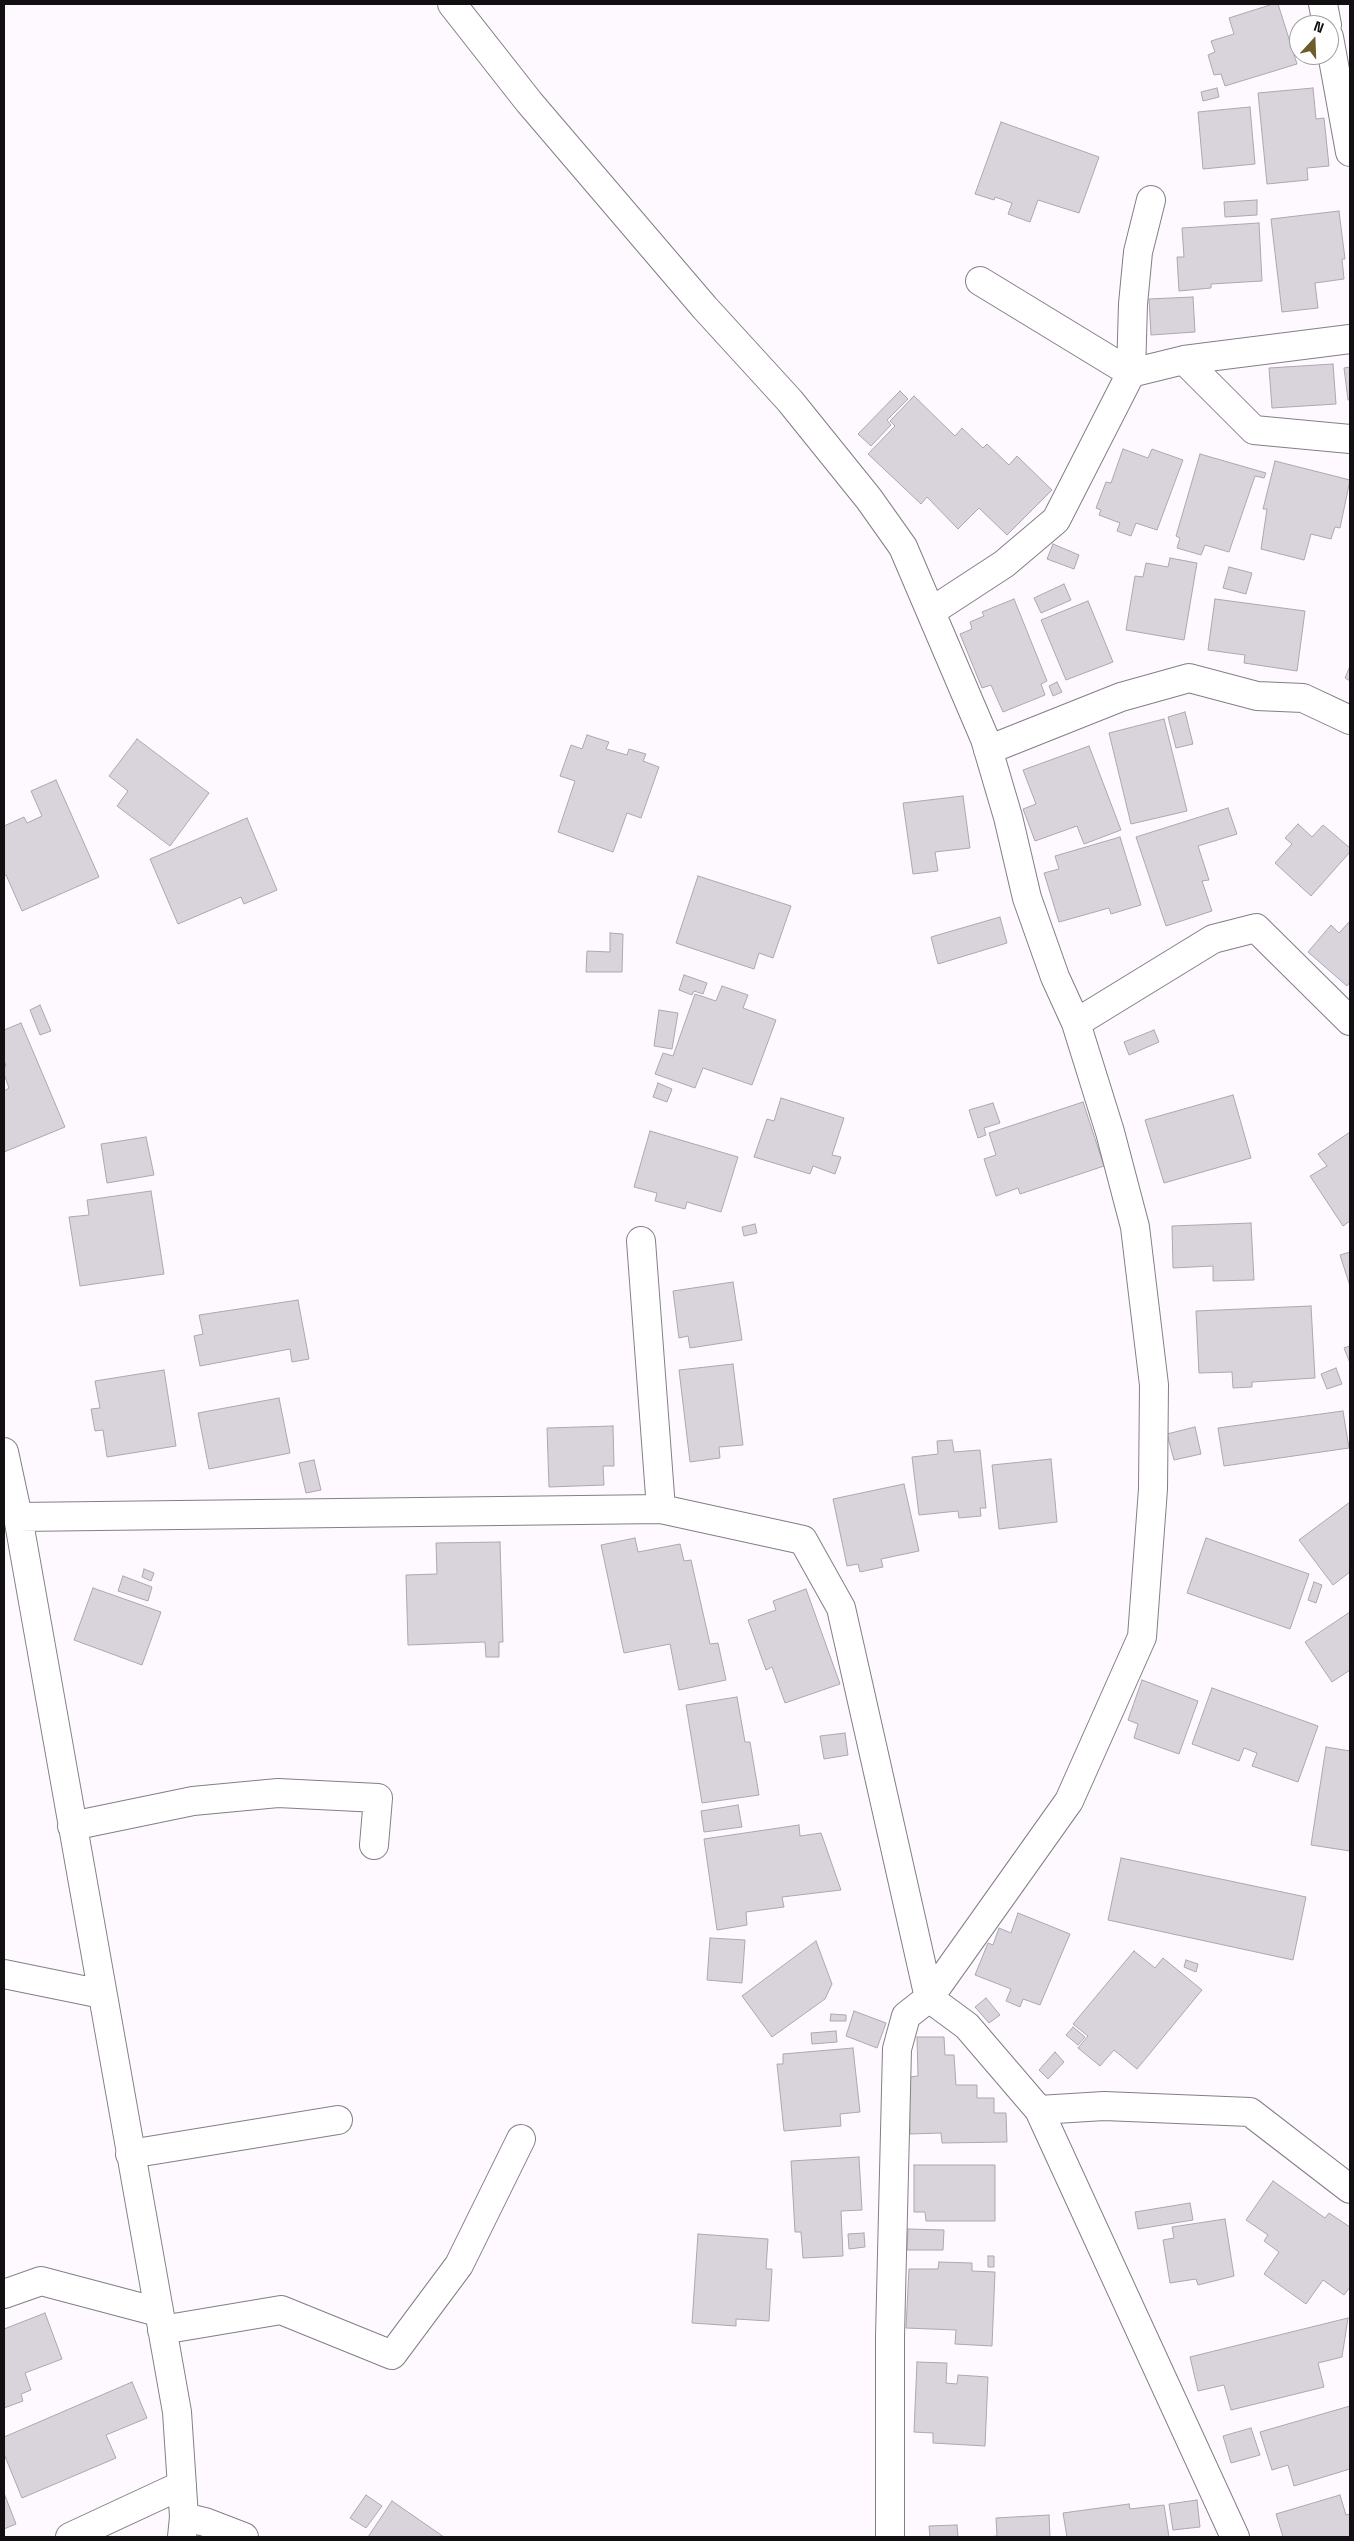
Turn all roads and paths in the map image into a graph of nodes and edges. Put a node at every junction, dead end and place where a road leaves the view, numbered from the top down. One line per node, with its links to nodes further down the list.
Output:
1 (452, 4): 10 (street)
2 (1334, 65): 3 (street)
3 (1350, 152)
4 (1151, 200): 8 (street)
5 (980, 282): 8 (street)
6 (1350, 339): 7 (street)
7 (1184, 360): 8 (street); 9 (street)
8 (1131, 373): 10 (street)
9 (1350, 439)
10 (932, 611): 12 (street)
11 (1350, 720): 12 (street)
12 (988, 750): 14 (street)
13 (1350, 1021): 14 (street)
14 (1076, 1023): 23 (street)
15 (641, 1241): 17 (street)
16 (4, 1452): 18 (street)
17 (660, 1509): 18 (street); 23 (street)
18 (18, 1517): 19 (street)
19 (72, 1826): 20 (street); 22 (street)
20 (374, 1845)
21 (4, 1974): 22 (street)
22 (102, 1994): 27 (street)
23 (929, 1998): 24 (street); 35 (street)
24 (1038, 2110): 28 (street); 36 (street)
25 (338, 2120): 27 (street)
26 (521, 2139): 30 (street)
27 (130, 2154): 30 (street)
28 (1350, 2189)
29 (4, 2294): 30 (street)
30 (160, 2321): 31 (street)
31 (182, 2485): 32 (street); 33 (street)
32 (183, 2527): 34 (street)
33 (70, 2537)
34 (244, 2537)
35 (890, 2537)
36 (1235, 2537)

